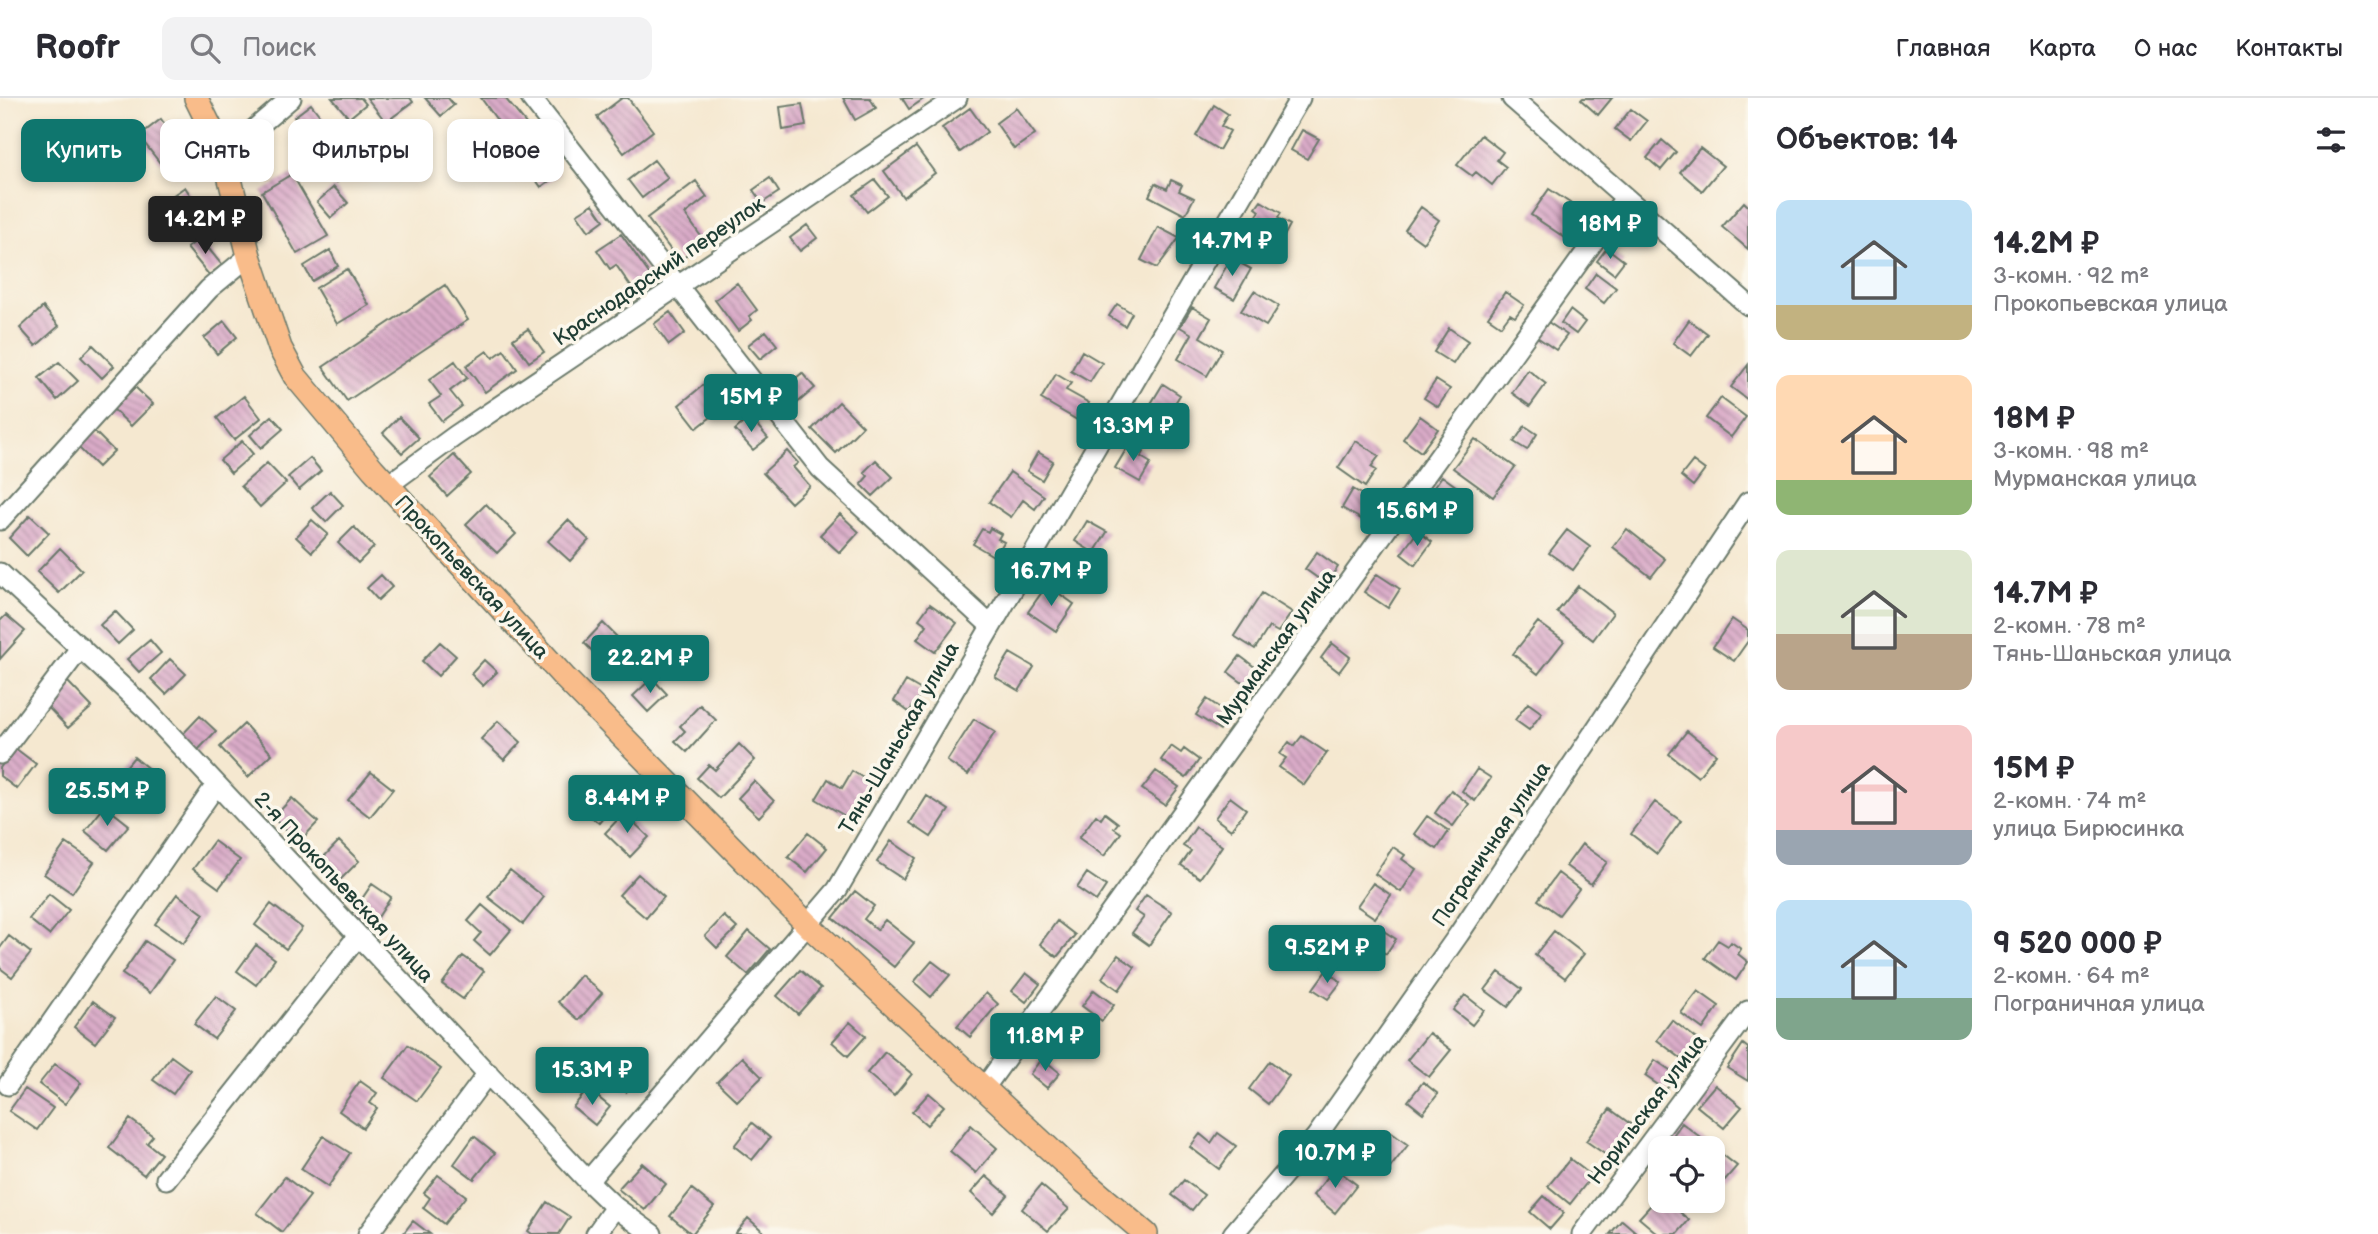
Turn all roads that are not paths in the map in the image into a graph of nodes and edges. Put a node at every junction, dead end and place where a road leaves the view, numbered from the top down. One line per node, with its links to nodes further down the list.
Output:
1 (196, 98): 7 (main road, Прокопьевская улица)
2 (291, 98): 8 (street)
3 (531, 98): 12 (street)
4 (957, 98): 12 (street, Краснодарский переулок)
5 (1300, 98): 18 (street, Тянь-Шаньская улица)
6 (1512, 98): 10 (street)
7 (206, 119)
8 (266, 119)
9 (231, 182): 11 (main road, Прокопьевская улица)
10 (1625, 198): 13 (street); 27 (street, Мурманская улица)
11 (249, 256): 14 (main road, Прокопьевская улица); 16 (street)
12 (677, 285): 14 (street, Краснодарский переулок); 18 (street)
13 (1748, 304)
14 (388, 485): 22 (main road, Прокопьевская улица)
15 (1748, 502): 35 (street, Пограничная улица)
16 (0, 520)
17 (0, 573): 19 (street, 2-я Прокопьевская улица)
18 (991, 626): 22 (street, Тянь-Шаньская улица)
19 (81, 648): 20 (street); 21 (street, 2-я Прокопьевская улица)
20 (0, 754)
21 (216, 785): 23 (street, 2-я Прокопьевская улица); 26 (street)
22 (808, 925): 27 (main road, Прокопьевская улица); 29 (street, Тянь-Шаньская улица)
23 (358, 936): 25 (street, 2-я Прокопьевская улица); 28 (street)
24 (1748, 1011): 36 (street, Норильская улица)
25 (488, 1073): 29 (street, 2-я Прокопьевская улица); 31 (street)
26 (8, 1085)
27 (985, 1087): 34 (main road, Прокопьевская улица)
28 (166, 1179)
29 (588, 1181): 30 (street, 2-я Прокопьевская улица)
30 (615, 1207): 32 (street); 33 (street, 2-я Прокопьевская улица)
31 (368, 1234)
32 (596, 1234)
33 (652, 1234)
34 (1146, 1234)
35 (1233, 1234)
36 (1583, 1234)

